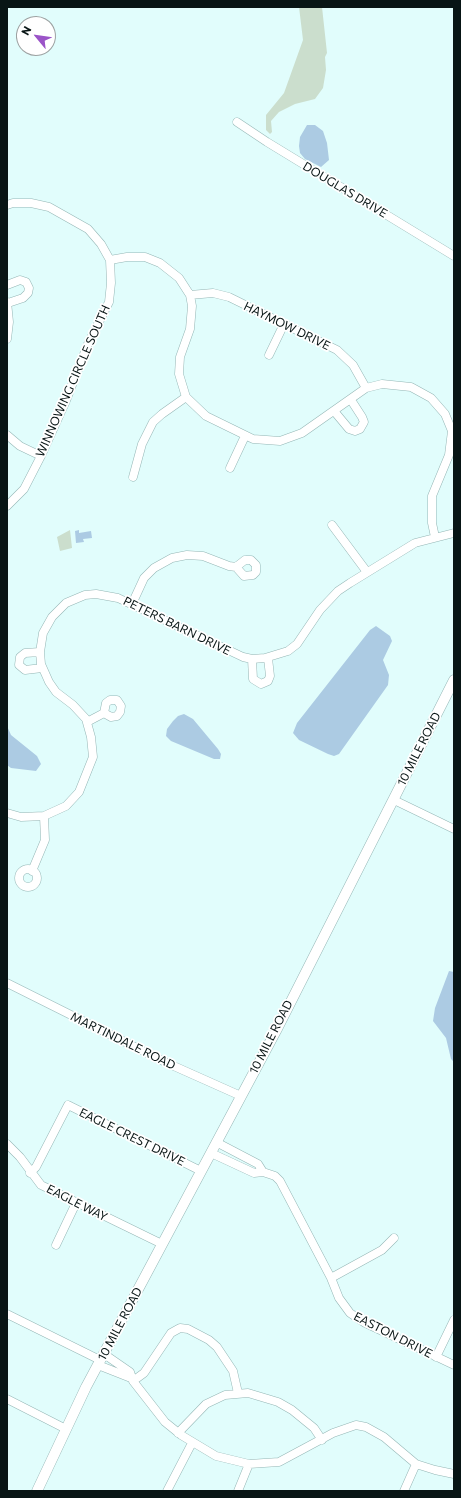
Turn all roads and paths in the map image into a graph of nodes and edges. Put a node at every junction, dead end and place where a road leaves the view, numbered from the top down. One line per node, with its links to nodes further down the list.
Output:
1 (237, 122): 3 (street, DOUGLAS DRIVE)
2 (7, 205): 4 (street, WINNOWING CIRCLE SOUTH)
3 (454, 256)
4 (110, 260): 6 (street); 18 (street, WINNOWING CIRCLE SOUTH)
5 (7, 286): 7 (street)
6 (190, 295): 8 (street, HAYMOW DRIVE); 12 (street)
7 (7, 302): 9 (street)
8 (284, 324): 10 (street); 11 (street, HAYMOW DRIVE)
9 (7, 339)
10 (269, 355)
11 (366, 388): 13 (street); 15 (street)
12 (186, 397): 17 (street); 20 (street)
13 (351, 400): 14 (street); 14 (street)
14 (334, 411): 17 (street)
15 (453, 434): 25 (street)
16 (7, 435): 18 (street)
17 (245, 436): 19 (street)
18 (40, 456): 21 (street, WINNOWING CIRCLE SOUTH)
19 (230, 468)
20 (133, 477)
21 (7, 506)
22 (332, 525): 28 (street)
23 (454, 533): 24 (street, PETERS BARN DRIVE)
24 (444, 536): 25 (street, PETERS BARN DRIVE); 26 (street, PETERS BARN DRIVE)
25 (435, 537): 28 (street, PETERS BARN DRIVE)
26 (454, 540)
27 (236, 567): 29 (street)
28 (367, 572): 31 (street, PETERS BARN DRIVE)
29 (132, 604): 30 (street, PETERS BARN DRIVE); 32 (street, PETERS BARN DRIVE)
30 (40, 652): 33 (street, PETERS BARN DRIVE); 33 (street)
31 (268, 658): 32 (street, PETERS BARN DRIVE); 32 (street)
32 (252, 659)
33 (42, 668): 36 (street, PETERS BARN DRIVE)
34 (454, 680): 37 (main road, 10 MILE ROAD)
35 (104, 712): 36 (street)
36 (87, 722): 39 (street, PETERS BARN DRIVE)
37 (394, 800): 40 (street); 43 (main road, 10 MILE ROAD)
38 (7, 813): 39 (street, PETERS BARN DRIVE)
39 (44, 816): 41 (street)
40 (454, 829)
41 (32, 870)
42 (7, 983): 43 (street, MARTINDALE ROAD)
43 (241, 1096): 44 (main road, 10 MILE ROAD)
44 (216, 1142): 46 (main road, 10 MILE ROAD); 48 (street, EASTON DRIVE)
45 (7, 1144): 49 (street, EAGLE WAY)
46 (211, 1153): 47 (main road, 10 MILE ROAD); 48 (street, EASTON DRIVE)
47 (201, 1171): 49 (street, EAGLE CREST DRIVE); 52 (main road, 10 MILE ROAD)
48 (263, 1172): 54 (street, EASTON DRIVE)
49 (30, 1173): 50 (street, EAGLE WAY)
50 (76, 1203): 52 (street, EAGLE WAY); 53 (street)
51 (394, 1238): 54 (street)
52 (162, 1244): 58 (main road, 10 MILE ROAD)
53 (56, 1245)
54 (331, 1278): 57 (street, EASTON DRIVE)
55 (7, 1314): 58 (street)
56 (454, 1320): 57 (street)
57 (436, 1357): 59 (street, EASTON DRIVE)
58 (101, 1360): 60 (street); 60 (street); 63 (main road, 10 MILE ROAD)
59 (454, 1365)
60 (132, 1380): 61 (street); 64 (street)
61 (238, 1393): 64 (street); 65 (street)
62 (7, 1400): 63 (street)
63 (66, 1429): 70 (main road, 10 MILE ROAD)
64 (178, 1433): 66 (street)
65 (322, 1440): 67 (street); 68 (street)
66 (192, 1443): 67 (street); 71 (street)
67 (249, 1464): 72 (street)
68 (416, 1464): 69 (street); 73 (street)
69 (454, 1474)
70 (37, 1491)
71 (167, 1491)
72 (238, 1491)
73 (404, 1491)

